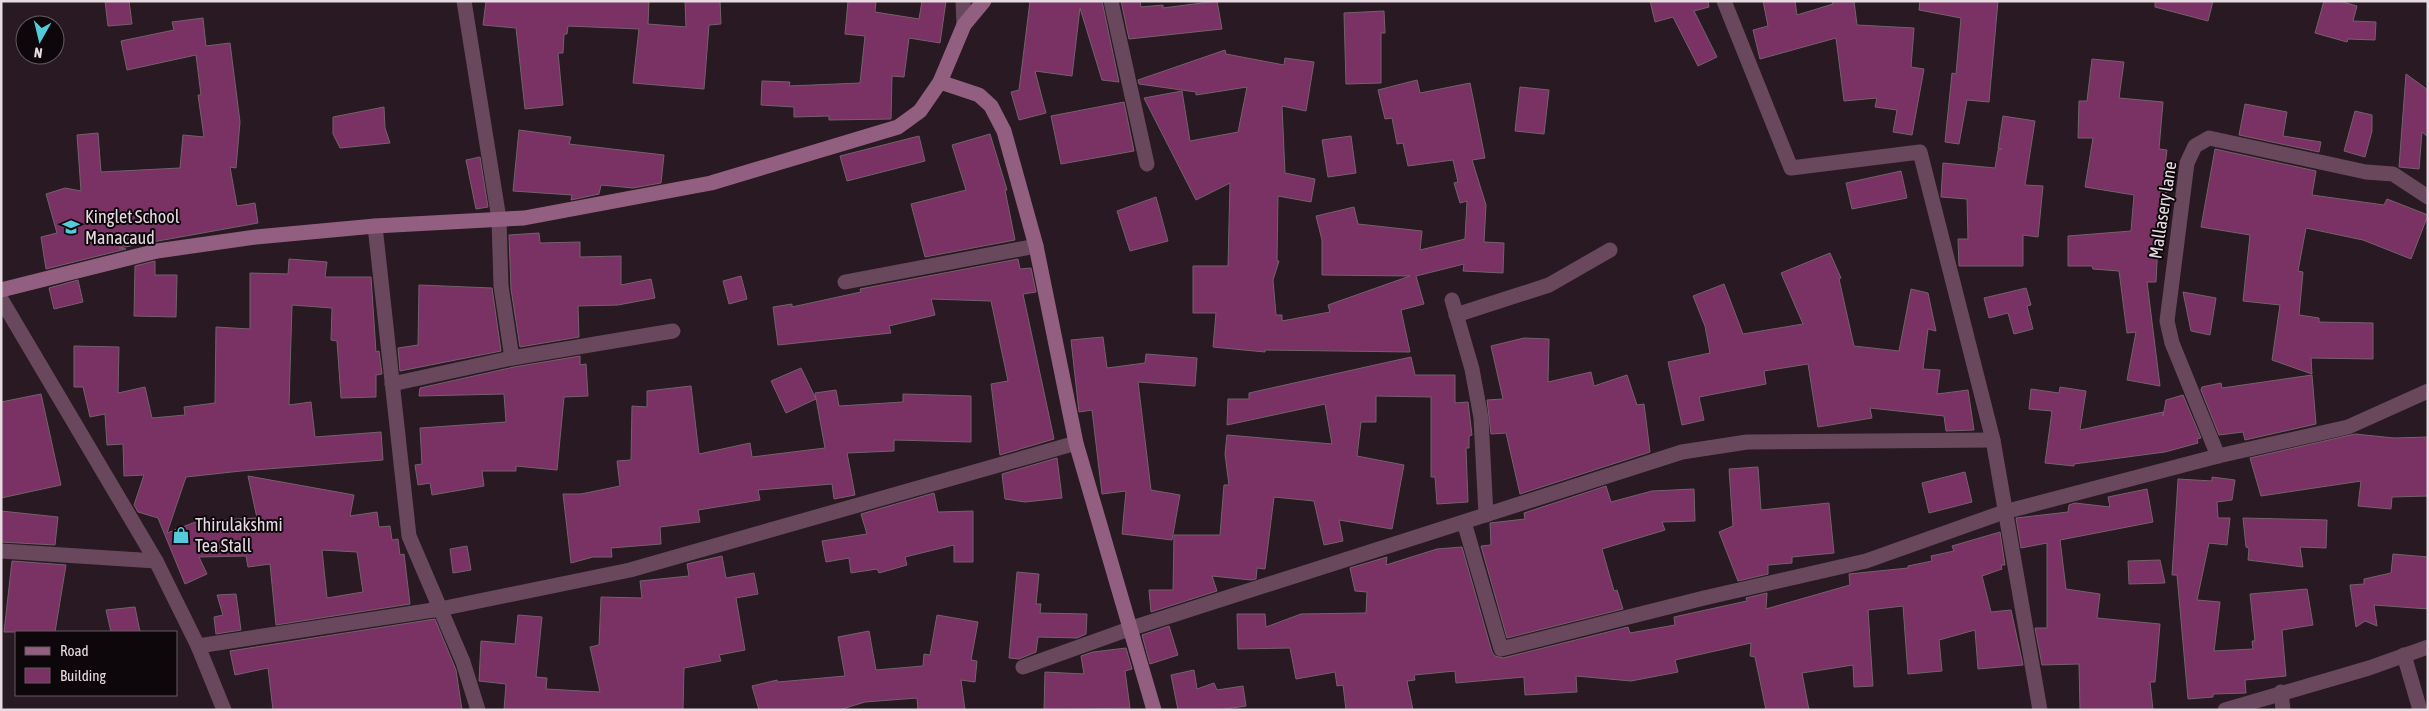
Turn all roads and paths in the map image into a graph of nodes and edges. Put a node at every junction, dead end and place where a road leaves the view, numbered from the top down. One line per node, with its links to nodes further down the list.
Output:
1 (464, 1): 10 (street)
2 (963, 1): 6 (street)
3 (984, 1): 6 (main road)
4 (1111, 1): 8 (street)
5 (1724, 1): 21 (street)
6 (964, 25): 7 (main road)
7 (940, 82): 10 (main road); 12 (main road)
8 (1147, 164)
9 (2428, 197): 23 (street, Mallasery lane)
10 (499, 218): 11 (main road); 18 (street)
11 (375, 226): 15 (main road); 19 (street)
12 (1036, 246): 14 (street); 22 (main road)
13 (1610, 250): 25 (street)
14 (845, 282)
15 (1, 290)
16 (1, 299): 28 (street)
17 (673, 331): 18 (street)
18 (512, 358): 19 (street)
19 (392, 384): 29 (street)
20 (2427, 396): 23 (street)
21 (1993, 440): 24 (street); 25 (street)
22 (1076, 444): 29 (street); 30 (main road)
23 (2218, 456): 24 (street)
24 (2004, 512): 26 (street); 39 (street)
25 (1486, 515): 26 (street)
26 (1464, 522): 30 (street)
27 (1, 551): 28 (street)
28 (156, 562): 31 (street)
29 (440, 609): 31 (street); 37 (street)
30 (1129, 629): 34 (street); 38 (main road)
31 (198, 646): 36 (street)
32 (2428, 647): 33 (street)
33 (2404, 656): 35 (street); 42 (street)
34 (1022, 667)
35 (2281, 692): 40 (street); 41 (street)
36 (224, 710)
37 (478, 710)
38 (1154, 710)
39 (2040, 710)
40 (2225, 710)
41 (2283, 710)
42 (2420, 710)

